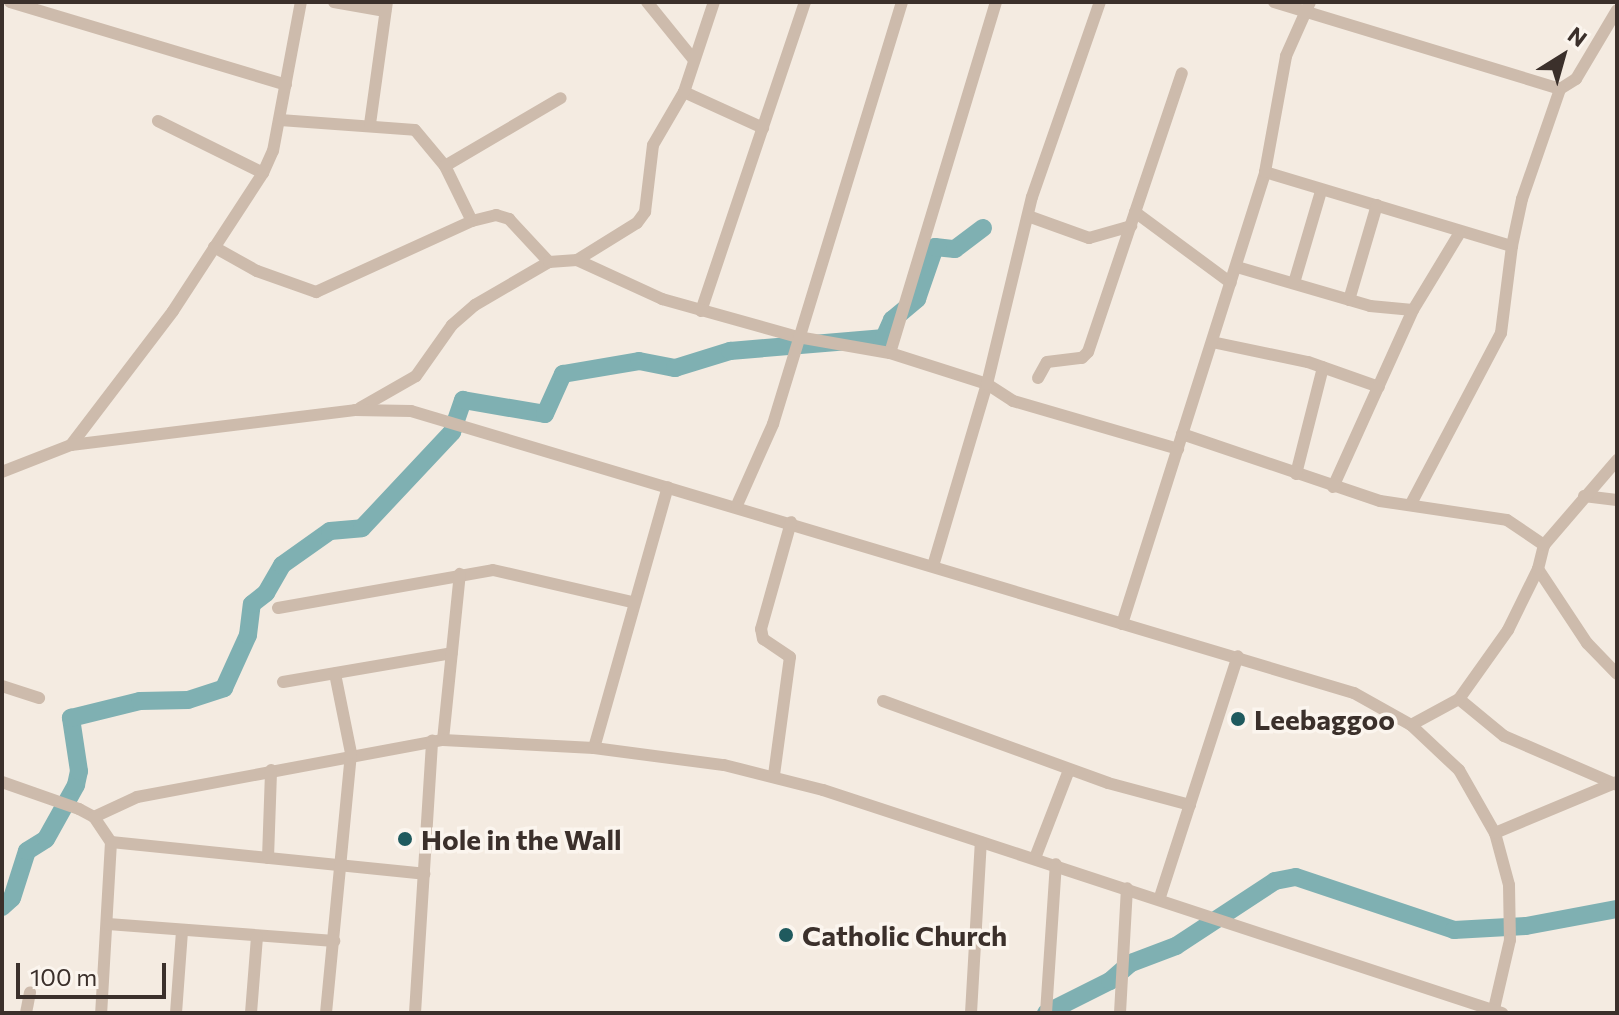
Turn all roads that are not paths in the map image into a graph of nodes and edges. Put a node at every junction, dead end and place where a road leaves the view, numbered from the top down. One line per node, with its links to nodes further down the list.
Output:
1 (10, 2): 16 (street)
2 (301, 2): 16 (street)
3 (334, 2): 11 (street)
4 (647, 2): 14 (street)
5 (714, 2): 14 (street)
6 (805, 2): 23 (street)
7 (902, 2): 44 (street)
8 (996, 2): 46 (street)
9 (1100, 2): 30 (street)
10 (1274, 2): 12 (street)
11 (386, 6): 22 (street)
12 (1308, 6): 17 (street); 25 (street)
13 (1617, 10): 17 (street)
14 (694, 60): 18 (street)
15 (1182, 73): 29 (street)
16 (286, 85): 20 (street)
17 (1560, 89): 34 (street)
18 (684, 92): 23 (street); 36 (street)
19 (561, 98): 24 (street)
20 (280, 120): 22 (street); 26 (street)
21 (158, 121): 26 (street)
22 (370, 124): 24 (street)
23 (763, 128): 43 (street)
24 (445, 166): 31 (street)
25 (1265, 172): 27 (street); 38 (street)
26 (263, 173): 35 (street)
27 (1321, 191): 28 (street); 40 (street)
28 (1377, 205): 33 (street); 41 (street)
29 (1135, 212): 32 (street); 39 (street)
30 (1028, 216): 32 (street); 49 (street)
31 (472, 221): 35 (street); 37 (street)
32 (1131, 226): 48 (street)
33 (1459, 234): 34 (street); 42 (street)
34 (1512, 246): 62 (street)
35 (214, 247): 53 (street)
36 (577, 260): 37 (street); 43 (street)
37 (549, 262): 51 (street)
38 (1237, 267): 39 (street); 40 (street)
39 (1231, 283): 45 (street)
40 (1294, 283): 41 (street)
41 (1349, 300): 42 (street)
42 (1413, 310): 50 (street)
43 (701, 311): 44 (street)
44 (798, 337): 46 (street); 63 (street)
45 (1212, 342): 47 (street); 52 (street)
46 (890, 353): 49 (street)
47 (1323, 367): 50 (street); 57 (street)
48 (1038, 378)
49 (987, 384): 54 (street); 66 (street)
50 (1379, 387): 59 (street)
51 (355, 410): 53 (street); 58 (street)
52 (1182, 434): 54 (street); 57 (street)
53 (71, 445): 56 (street)
54 (1178, 449): 71 (street)
55 (1617, 460): 60 (street)
56 (2, 472)
57 (1296, 474): 59 (street)
58 (668, 487): 63 (street); 69 (street)
59 (1333, 487): 62 (street)
60 (1584, 496): 61 (street); 65 (street)
61 (1617, 500)
62 (1411, 504): 65 (street)
63 (737, 505): 64 (street)
64 (791, 522): 66 (street); 87 (street)
65 (1544, 545): 67 (street)
66 (933, 566): 71 (street)
67 (1538, 569): 75 (street); 79 (street)
68 (460, 574): 69 (street); 70 (street); 72 (street)
69 (632, 602): 83 (street)
70 (278, 608)
71 (1122, 624): 73 (street)
72 (452, 653): 74 (street); 82 (street)
73 (1238, 656): 81 (street); 90 (street)
74 (335, 674): 76 (street); 84 (street)
75 (1617, 674)
76 (283, 682)
77 (2, 686): 78 (street)
78 (39, 698)
79 (1459, 699): 81 (street); 89 (street)
80 (883, 701): 86 (street)
81 (1411, 725): 92 (street)
82 (437, 740): 83 (street); 84 (street); 99 (street)
83 (594, 748): 87 (street)
84 (351, 753): 85 (street); 98 (street)
85 (271, 770): 91 (street); 95 (street)
86 (1069, 770): 90 (street); 96 (street)
87 (774, 775): 94 (street)
88 (2, 782): 91 (street)
89 (1616, 783): 92 (street)
90 (1190, 805): 101 (street)
91 (94, 817): 93 (street)
92 (1495, 833): 107 (street)
93 (111, 842): 95 (street); 102 (street)
94 (981, 842): 96 (street); 114 (street)
95 (268, 858): 98 (street)
96 (1035, 858): 97 (street)
97 (1056, 864): 100 (street); 115 (street)
98 (341, 869): 99 (street); 105 (street)
99 (424, 874): 113 (street)
100 (1127, 888): 101 (street); 116 (street)
101 (1160, 897): 107 (street)
102 (108, 924): 103 (street); 109 (street)
103 (182, 932): 104 (street); 110 (street)
104 (257, 936): 105 (street); 111 (street)
105 (334, 941): 112 (street)
106 (30, 992): 108 (street)
107 (1496, 1012)
108 (26, 1013)
109 (101, 1013)
110 (176, 1013)
111 (251, 1013)
112 (326, 1013)
113 (415, 1013)
114 (971, 1013)
115 (1046, 1013)
116 (1120, 1013)

